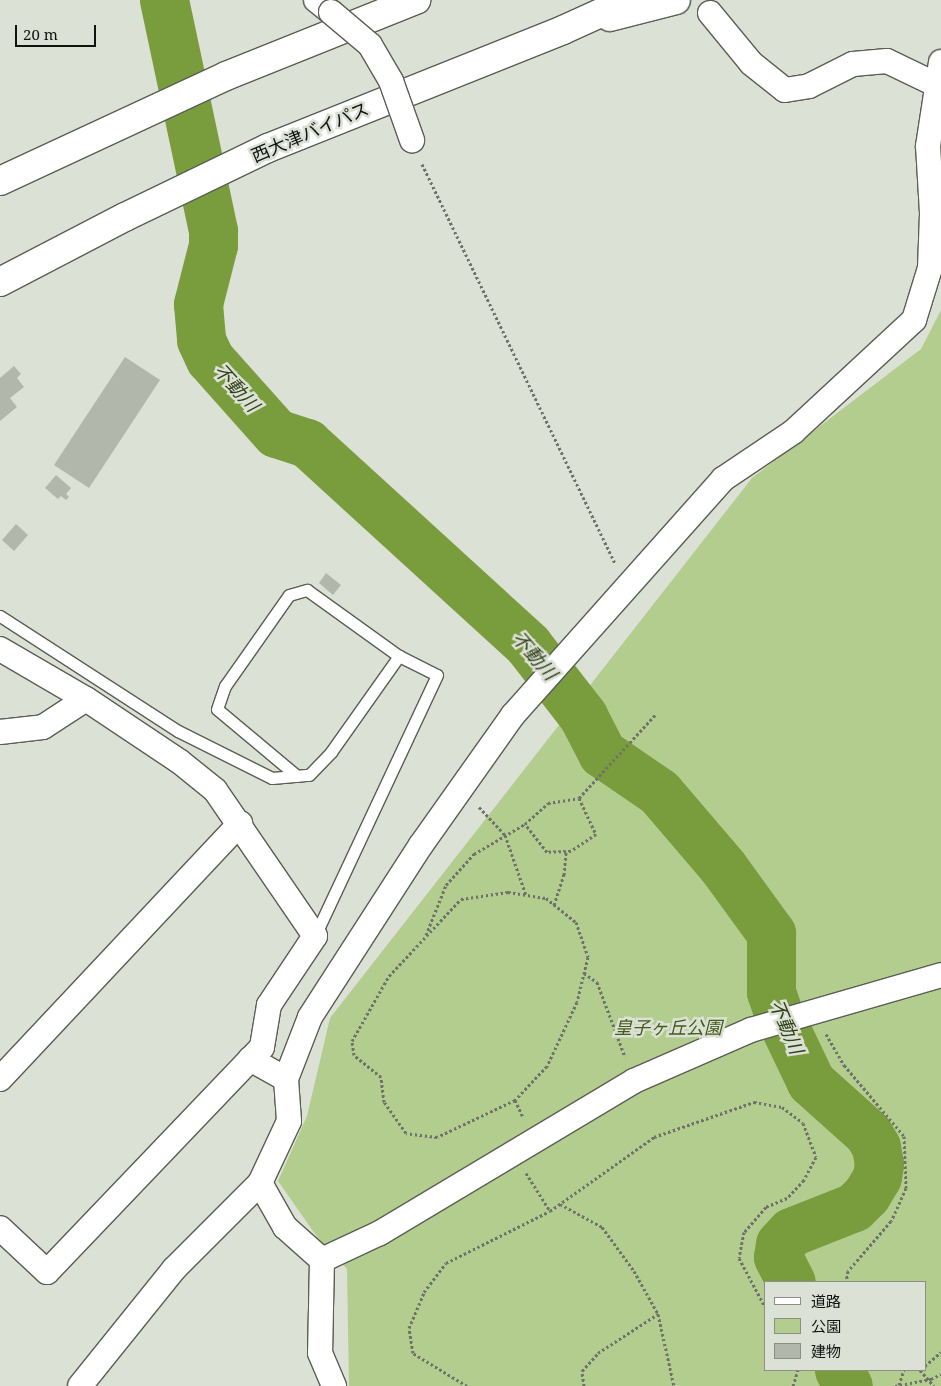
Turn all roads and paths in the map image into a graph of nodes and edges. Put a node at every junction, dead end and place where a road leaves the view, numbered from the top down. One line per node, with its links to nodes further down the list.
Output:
1 (416, 0): 9 (highway)
2 (628, 0): 6 (highway, 西大津バイパス)
3 (676, 0): 6 (highway)
4 (324, 6): 8 (street, bridge)
5 (710, 14): 7 (street)
6 (564, 30): 10 (highway, 西大津バイパス)
7 (939, 77): 11 (street)
8 (412, 140): 11 (path)
9 (0, 181)
10 (0, 282)
11 (626, 586): 19 (street)
12 (0, 616): 18 (lane)
13 (0, 649): 15 (street)
14 (398, 656): 18 (lane); 18 (lane); 27 (lane)
15 (86, 699): 17 (street); 21 (street)
16 (655, 715): 20 (path)
17 (0, 732)
18 (297, 776)
19 (459, 791): 23 (path); 34 (street)
20 (579, 798): 22 (path); 24 (path)
21 (240, 823): 27 (street); 33 (street)
22 (525, 824): 23 (path); 24 (path)
23 (506, 835): 25 (path); 28 (path)
24 (566, 852): 26 (path)
25 (526, 895): 26 (path); 28 (path)
26 (554, 904): 29 (path)
27 (315, 936): 32 (street)
28 (425, 938): 36 (path)
29 (584, 973): 35 (path); 36 (path)
30 (941, 974): 31 (street)
31 (811, 1010): 35 (street); 44 (path)
32 (250, 1059): 34 (street); 42 (street)
33 (0, 1079)
34 (286, 1079): 39 (street)
35 (634, 1080): 37 (street)
36 (514, 1100): 37 (path)
37 (533, 1138): 38 (street)
38 (512, 1151): 41 (path); 43 (street)
39 (260, 1183): 43 (street); 55 (street)
40 (560, 1204): 41 (path); 45 (path); 46 (path)
41 (550, 1211): 57 (path)
42 (0, 1228)
43 (322, 1260): 56 (street)
44 (846, 1281)
45 (764, 1305)
46 (658, 1314): 58 (path); 59 (path)
47 (941, 1352): 48 (path)
48 (926, 1365)
49 (798, 1371): 60 (path)
50 (904, 1371): 54 (path)
51 (921, 1371): 53 (path)
52 (941, 1374): 53 (path)
53 (931, 1379): 54 (path); 62 (path)
54 (899, 1385): 61 (path)
55 (80, 1386)
56 (334, 1386)
57 (467, 1386)
58 (584, 1386)
59 (674, 1386)
60 (794, 1386)
61 (895, 1386)
62 (934, 1386)

